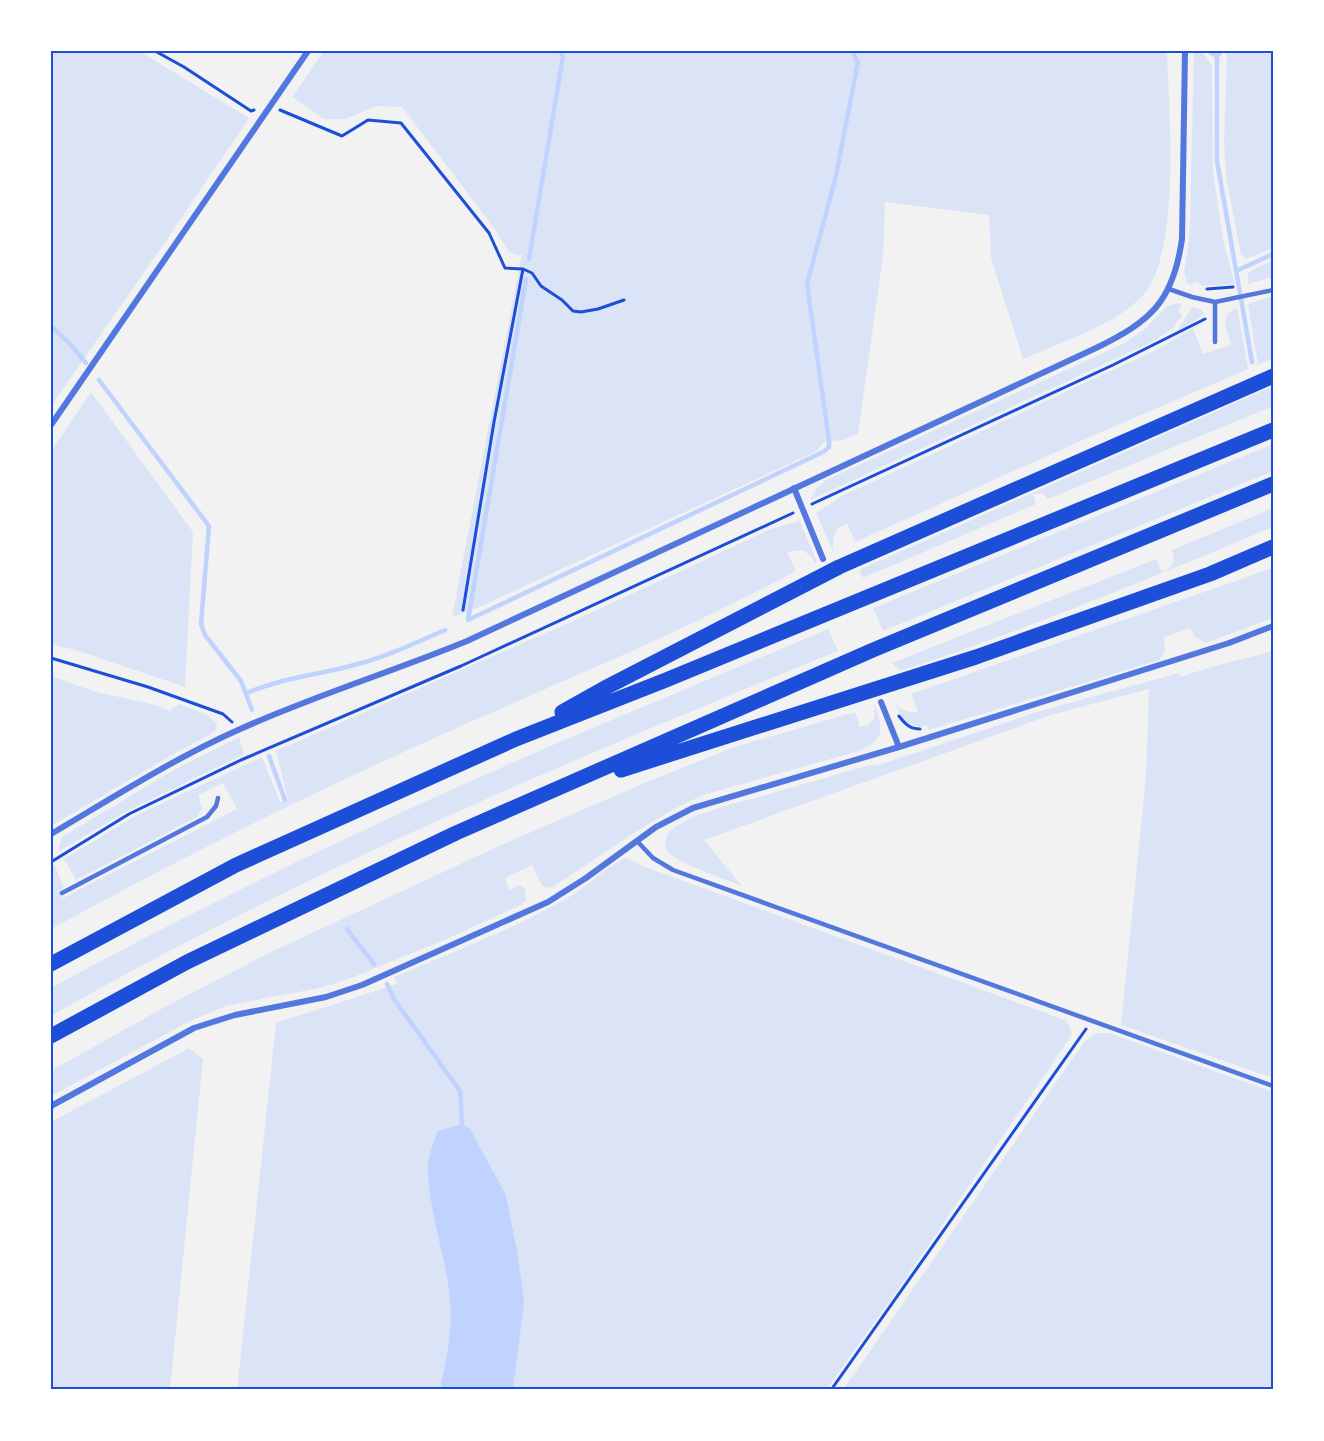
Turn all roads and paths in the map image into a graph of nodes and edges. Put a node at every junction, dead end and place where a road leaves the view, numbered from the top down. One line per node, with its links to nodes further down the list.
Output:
1 (155, 51): 4 (path)
2 (308, 51): 4 (street)
3 (1185, 51): 7 (street)
4 (271, 106): 5 (path); 15 (street)
5 (523, 269): 10 (path); 22 (path)
6 (1228, 288): 8 (path)
7 (1169, 289): 11 (lane); 18 (street)
8 (1201, 289)
9 (1273, 290): 11 (lane)
10 (624, 300)
11 (1215, 302): 12 (lane)
12 (1215, 313): 13 (lane); 19 (path)
13 (1215, 342)
14 (1273, 376): 29 (highway)
15 (51, 425)
16 (1273, 430): 29 (highway)
17 (1273, 484): 31 (highway)
18 (794, 488): 19 (street); 27 (street)
19 (802, 509): 21 (street); 35 (path)
20 (1273, 548): 31 (highway)
21 (824, 559)
22 (463, 610)
23 (1273, 626): 28 (street)
24 (51, 658): 27 (path)
25 (881, 702): 30 (street)
26 (898, 715): 28 (path)
27 (238, 730): 33 (street)
28 (928, 738): 30 (street)
29 (516, 739): 37 (highway)
30 (899, 747): 34 (street)
31 (557, 789): 39 (highway)
32 (218, 798): 36 (lane)
33 (51, 834)
34 (637, 841): 38 (lane); 41 (street)
35 (51, 862)
36 (62, 893)
37 (51, 963)
38 (1091, 1022): 40 (lane); 42 (path)
39 (51, 1036)
40 (1273, 1086)
41 (51, 1106)
42 (831, 1390)

